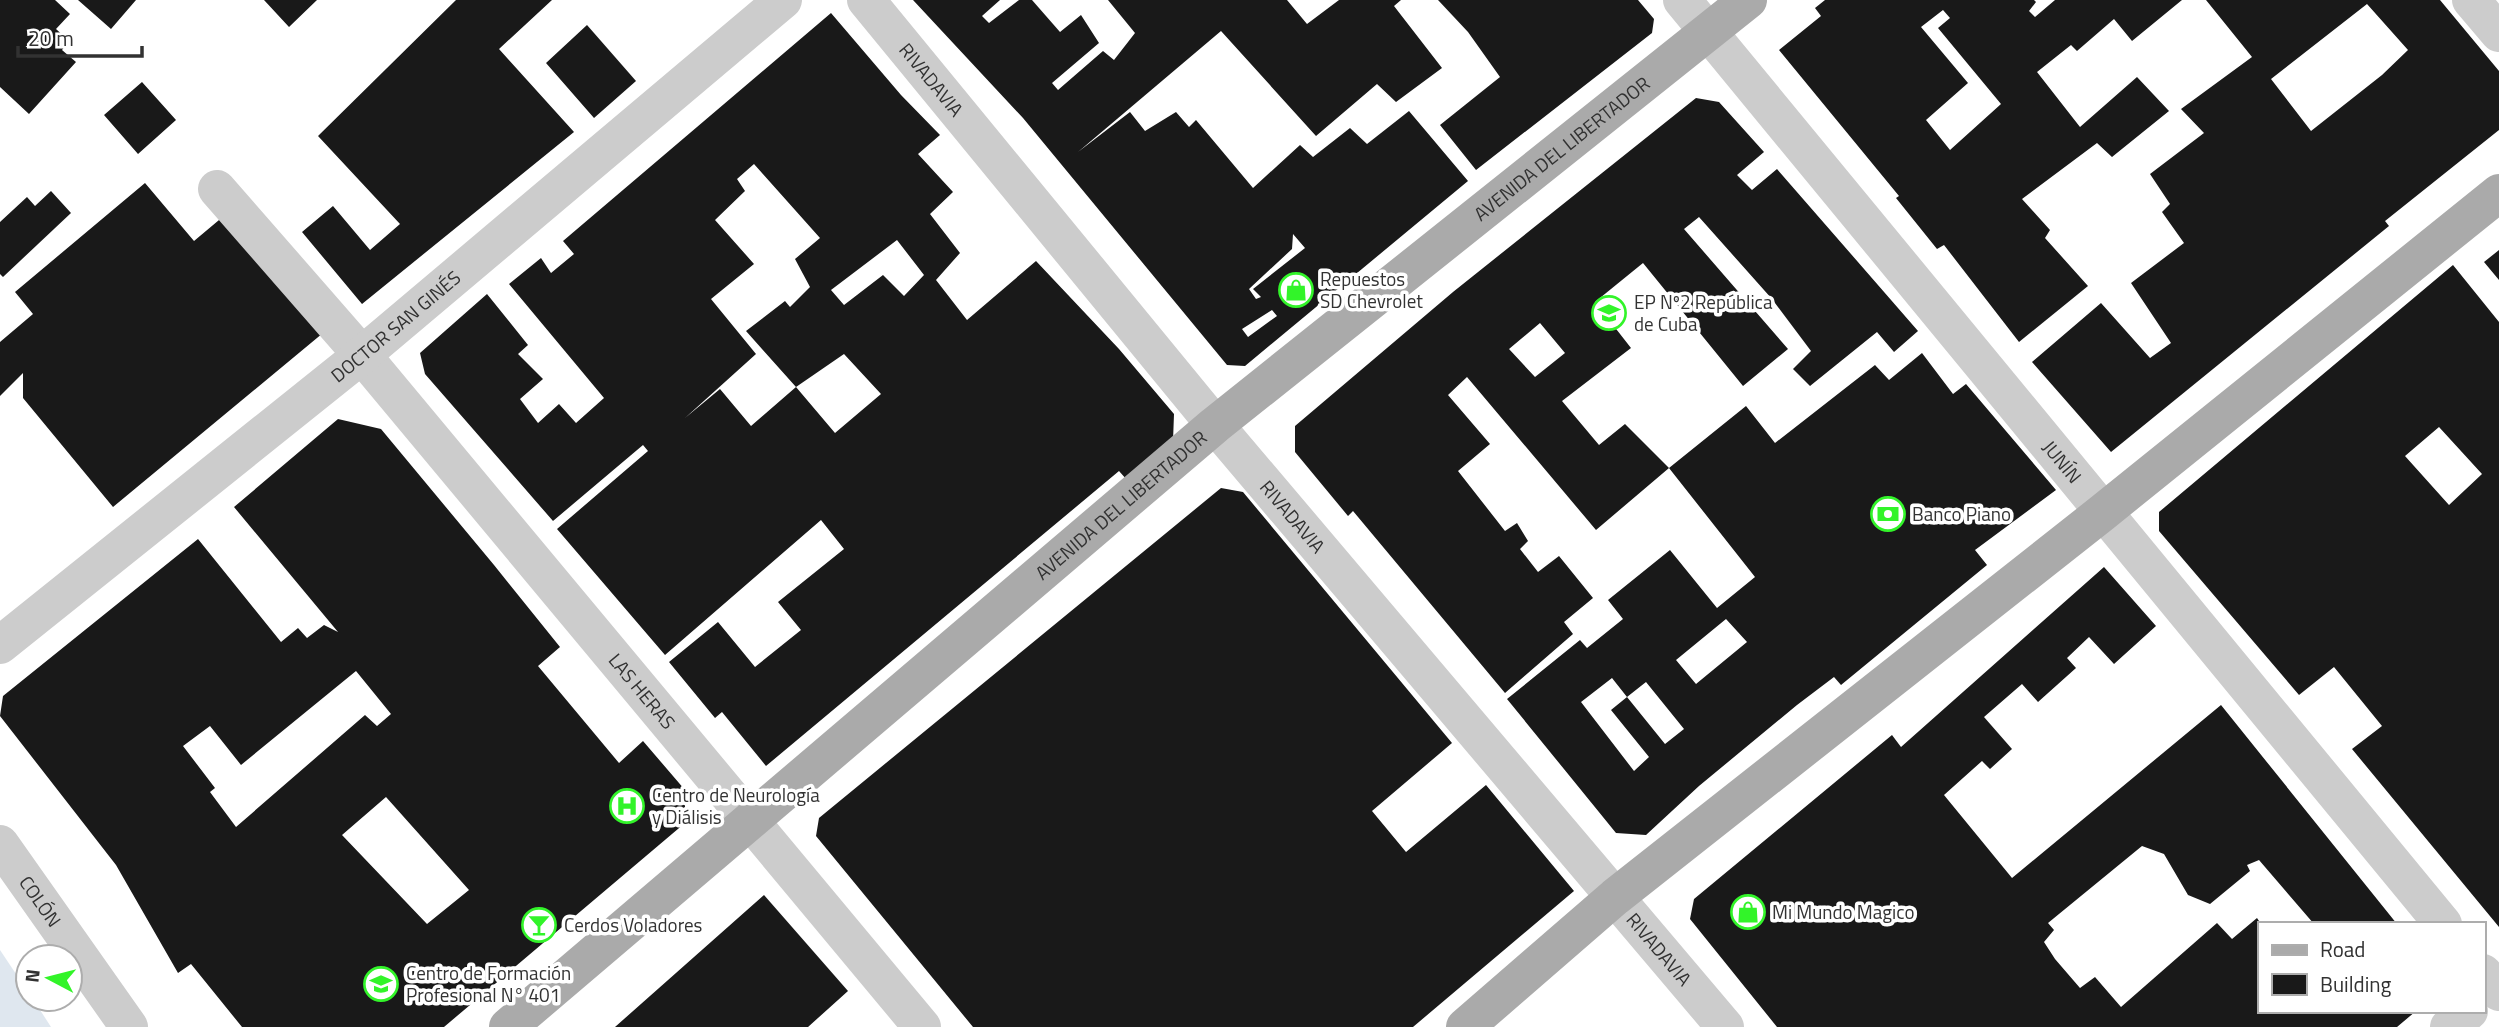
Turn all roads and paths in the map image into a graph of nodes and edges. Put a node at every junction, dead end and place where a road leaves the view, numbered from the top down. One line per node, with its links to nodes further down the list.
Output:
1 (783, 0): 10 (street, DOCTOR SAN GINÉS)
2 (866, 0): 11 (street, RIVADAVIA)
3 (1682, 0): 6 (street, JUNÍN)
4 (1748, 0): 6 (main road, AVENIDA DEL LIBERTADOR)
5 (2471, 0): 7 (street)
6 (1708, 32): 11 (main road, AVENIDA DEL LIBERTADOR); 12 (street, JUNÍN)
7 (2499, 33)
8 (217, 189): 10 (street, LAS HERAS)
9 (2499, 193): 12 (main road)
10 (362, 355): 13 (street, DOCTOR SAN GINÉS); 14 (street, LAS HERAS)
11 (1215, 425): 14 (main road, AVENIDA DEL LIBERTADOR); 16 (street, RIVADAVIA)
12 (2102, 513): 16 (main road); 17 (street, JUNÍN)
13 (0, 645)
14 (749, 821): 20 (main road, AVENIDA DEL LIBERTADOR); 21 (street, LAS HERAS)
15 (0, 844): 19 (street, COLÓN)
16 (1615, 897): 22 (main road); 23 (street, RIVADAVIA)
17 (2441, 922)
18 (2465, 1013): 24 (street)
19 (129, 1027)
20 (508, 1027)
21 (922, 1027)
22 (1465, 1027)
23 (1725, 1027)
24 (2449, 1027)

